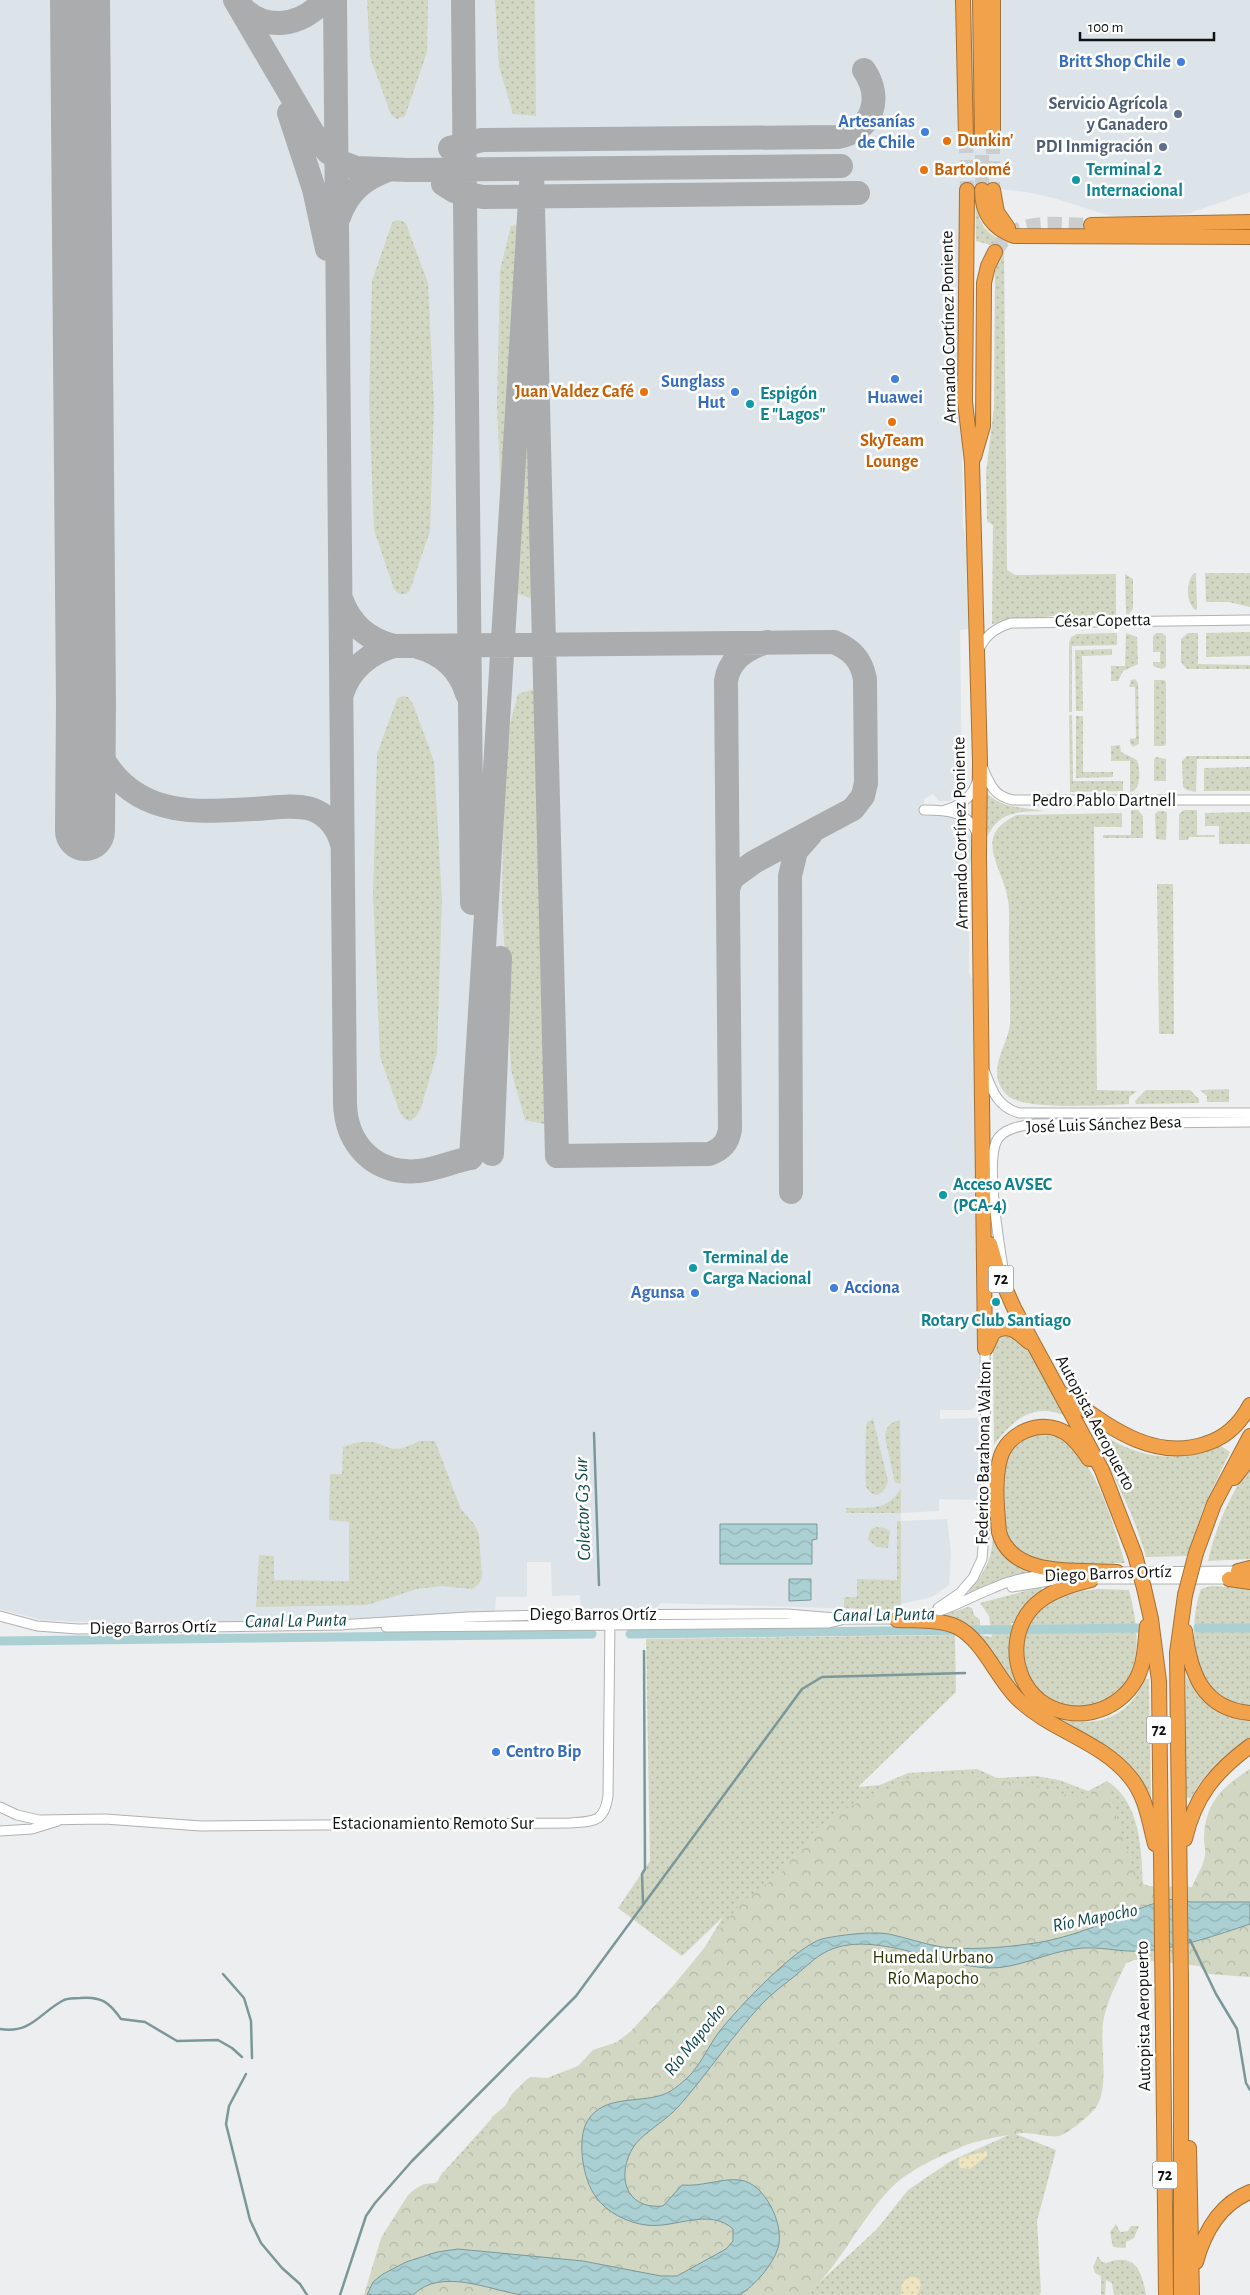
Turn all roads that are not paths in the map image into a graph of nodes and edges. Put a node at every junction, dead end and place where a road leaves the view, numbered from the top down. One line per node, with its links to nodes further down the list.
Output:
1 (963, 0): 4 (highway)
2 (980, 0): 3 (highway)
3 (993, 0)
4 (966, 139)
5 (967, 190): 11 (highway, Armando Cortínez Poniente)
6 (987, 190): 9 (highway)
7 (1250, 222): 8 (highway)
8 (1092, 225)
9 (1250, 237)
10 (995, 252): 11 (highway, Armando Cortínez Poniente)
11 (972, 462): 13 (highway, Armando Cortínez Poniente)
12 (1250, 620): 13 (street, César Copetta)
13 (976, 662): 14 (highway, Armando Cortínez Poniente)
14 (980, 768): 15 (street, Pedro Pablo Dartnell); 17 (street); 18 (highway, Armando Cortínez Poniente)
15 (1250, 800)
16 (924, 810): 17 (street)
17 (944, 810): 18 (street)
18 (979, 837): 19 (highway, Armando Cortínez Poniente)
19 (983, 1067): 20 (street, José Luis Sánchez Besa); 22 (highway, Armando Cortínez Poniente)
20 (1250, 1112)
21 (1250, 1122): 23 (street, José Luis Sánchez Besa)
22 (984, 1204): 23 (highway, Autopista Aeropuerto / 72); 25 (highway)
23 (1007, 1292): 24 (highway, Autopista Aeropuerto / 72)
24 (1034, 1348): 25 (highway); 26 (highway, Autopista Aeropuerto / 72)
25 (985, 1349): 40 (street, Federico Barahona Walton)
26 (1060, 1392): 27 (highway); 30 (highway, Autopista Aeropuerto / 72)
27 (1250, 1405)
28 (1250, 1436): 31 (highway, Autopista Aeropuerto / 72)
29 (1250, 1458): 31 (highway)
30 (1114, 1497): 32 (highway); 35 (highway, Autopista Aeropuerto / 72, bridge)
31 (1214, 1504): 37 (highway, Autopista Aeropuerto / 72, bridge)
32 (1117, 1572): 33 (street, Diego Barros Ortíz); 36 (street, Diego Barros Ortíz)
33 (1245, 1575): 34 (street, Diego Barros Ortíz)
34 (1091, 1580): 35 (highway); 36 (street, Diego Barros Ortíz)
35 (1145, 1592): 51 (highway, Autopista Aeropuerto / 72)
36 (971, 1599): 40 (street, Diego Barros Ortíz)
37 (1182, 1610): 45 (highway); 50 (highway, Autopista Aeropuerto / 72)
38 (612, 1614): 41 (street, Diego Barros Ortíz); 43 (street, Diego Barros Ortíz); 44 (street, Estacionamiento Remoto Sur)
39 (0, 1616): 43 (street, Diego Barros Ortíz)
40 (920, 1617): 42 (street, Diego Barros Ortíz)
41 (847, 1619): 42 (street, Diego Barros Ortíz); 44 (street, Diego Barros Ortíz)
42 (897, 1620): 51 (highway)
43 (338, 1625): 44 (street, Diego Barros Ortíz)
44 (610, 1625): 48 (street, Estacionamiento Remoto Sur)
45 (1250, 1713)
46 (1250, 1746): 50 (highway)
47 (0, 1807): 48 (street, Estacionamiento Remoto Sur)
48 (60, 1820): 49 (street, Estacionamiento Remoto Sur)
49 (0, 1831)
50 (1180, 1859): 52 (highway, Autopista Aeropuerto / 72)
51 (1161, 1868): 55 (highway, Autopista Aeropuerto / 72)
52 (1182, 2093): 54 (highway, Autopista Aeropuerto); 56 (highway, Autopista Aeropuerto / 72)
53 (1250, 2192): 54 (highway)
54 (1192, 2280): 57 (highway, Autopista Aeropuerto)
55 (1166, 2295)
56 (1181, 2295)
57 (1192, 2295)

